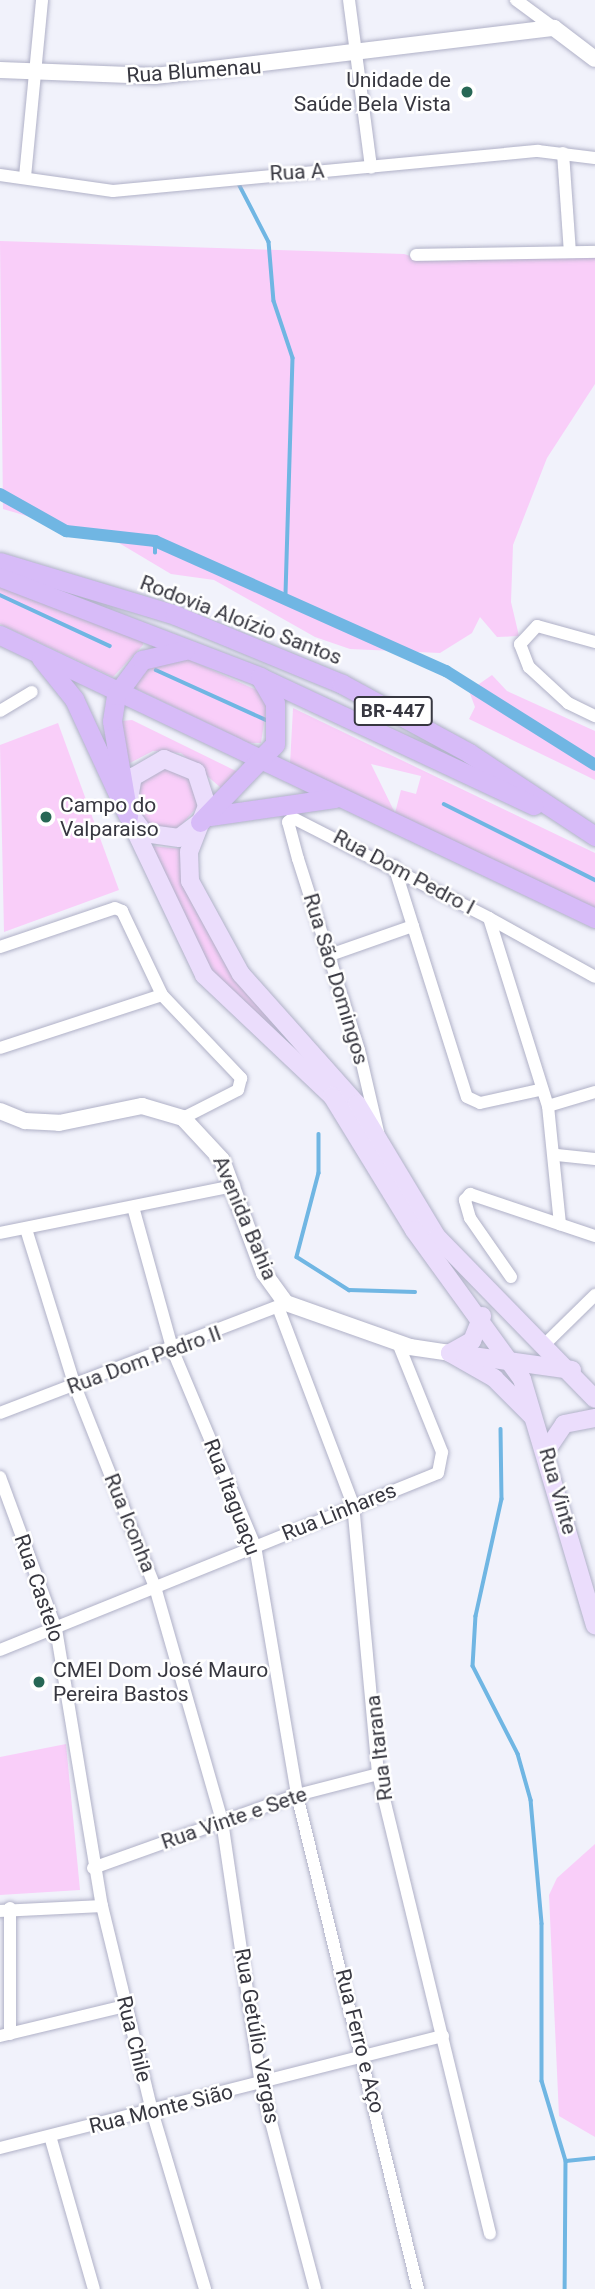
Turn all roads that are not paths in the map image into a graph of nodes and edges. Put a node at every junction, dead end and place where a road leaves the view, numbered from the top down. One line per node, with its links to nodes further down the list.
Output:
1 (42, 0): 8 (street)
2 (349, 0): 5 (street)
3 (516, 0): 4 (street)
4 (554, 28): 5 (street, Rua Blumenau); 6 (street)
5 (355, 56): 8 (street, Rua Blumenau); 11 (street)
6 (595, 59)
7 (0, 69): 8 (street, Rua Blumenau)
8 (36, 73): 13 (street)
9 (563, 153): 10 (street, Rua A); 11 (street, Rua A); 14 (street)
10 (595, 158)
11 (371, 168): 13 (street, Rua A)
12 (0, 175): 13 (street, Rua A)
13 (25, 177)
14 (570, 252): 15 (street); 16 (street)
15 (595, 252)
16 (416, 255)
17 (0, 562): 33 (main road, Rodovia Aloízio Santos / BR-447)
18 (0, 577): 22 (main road)
19 (0, 635): 21 (main road)
20 (595, 642): 27 (street)
21 (30, 649): 24 (main road); 30 (main road)
22 (190, 650): 23 (main road); 24 (main road)
23 (261, 677): 28 (main road); 33 (main road)
24 (119, 688): 28 (main road); 30 (main road)
25 (32, 692): 26 (street)
26 (0, 711)
27 (595, 716)
28 (263, 761): 29 (main road); 32 (main road)
29 (335, 798): 32 (main road); 36 (main road)
30 (127, 809): 32 (main road); 32 (main road); 60 (main road, Rua Vinte)
31 (290, 820): 34 (street, Rua Dom Pedro I); 39 (street, Rua São Domingos)
32 (200, 822): 48 (main road)
33 (591, 833)
34 (394, 866): 35 (street, Rua Dom Pedro I); 37 (street)
35 (489, 918): 40 (street); 43 (street, Rua Dom Pedro I)
36 (595, 918)
37 (413, 926): 39 (street); 43 (street)
38 (0, 947): 41 (street)
39 (330, 955): 48 (street, Rua São Domingos)
40 (595, 977)
41 (162, 995): 42 (street); 47 (street)
42 (0, 1048)
43 (539, 1090): 45 (street, Rua Dom Pedro I)
44 (595, 1092): 45 (street)
45 (548, 1106): 49 (street, Rua Dom Pedro I)
46 (0, 1111): 47 (street, Avenida Bahia)
47 (183, 1118): 51 (street, Avenida Bahia)
48 (380, 1140): 62 (main road)
49 (557, 1156): 50 (street); 53 (street, Rua Dom Pedro I)
50 (595, 1159)
51 (234, 1186): 52 (street); 59 (street, Avenida Bahia)
52 (133, 1207): 54 (street); 63 (street, Rua Itaguaçu)
53 (560, 1224): 56 (street); 57 (street)
54 (26, 1229): 55 (street); 67 (street, Rua Iconha)
55 (0, 1233)
56 (595, 1236)
57 (510, 1277)
58 (595, 1295): 62 (street)
59 (282, 1305): 61 (street, Avenida Bahia); 63 (street, Rua Dom Pedro II); 74 (street, Rua Itarana)
60 (482, 1316): 64 (main road); 65 (main road, Rua Vinte)
61 (398, 1343): 64 (street, Avenida Bahia); 74 (street, Rua Linhares)
62 (546, 1343): 66 (main road)
63 (173, 1351): 67 (street, Rua Dom Pedro II); 75 (street, Rua Itaguaçu)
64 (450, 1353): 65 (main road); 71 (main road)
65 (511, 1361): 66 (main road); 71 (main road, Rua Vinte)
66 (572, 1370): 68 (main road)
67 (75, 1385): 69 (street, Rua Dom Pedro II); 76 (street, Rua Iconha)
68 (594, 1396)
69 (0, 1413)
70 (595, 1418): 72 (main road)
71 (542, 1433): 72 (main road, Rua Vinte)
72 (546, 1451): 77 (main road, Rua Vinte)
73 (0, 1477): 78 (street, Rua Castelo)
74 (353, 1504): 75 (street, Rua Linhares); 80 (street, Rua Itarana)
75 (256, 1546): 76 (street, Rua Linhares); 81 (street, Rua Itaguaçu)
76 (155, 1587): 78 (street, Rua Linhares); 82 (street, Rua Iconha)
77 (595, 1625)
78 (56, 1629): 79 (street, Rua Linhares); 83 (street, Rua Castelo)
79 (0, 1650)
80 (378, 1774): 81 (street, Rua Vinte e Sete); 88 (street, Rua Itarana)
81 (297, 1795): 82 (street, Rua Vinte e Sete); 89 (street, Rua Ferro e Aço)
82 (222, 1821): 83 (street, Rua Vinte e Sete); 90 (street, Rua Getúlio Vargas)
83 (93, 1868): 84 (street, Rua Chile)
84 (102, 1906): 85 (street); 86 (street, Rua Chile)
85 (5, 1910): 87 (street)
86 (125, 2006): 87 (street); 91 (street, Rua Chile)
87 (5, 2035)
88 (443, 2036): 89 (street, Rua Monte Sião); 94 (street, Rua Itarana)
89 (363, 2051): 90 (street, Rua Monte Sião); 98 (street, Rua Ferro e Aço)
90 (261, 2084): 91 (street, Rua Monte Sião); 97 (street, Rua Getúlio Vargas)
91 (152, 2111): 92 (street, Rua Monte Sião); 96 (street, Rua Chile)
92 (50, 2136): 93 (street, Rua Monte Sião); 95 (street)
93 (0, 2148)
94 (490, 2234)
95 (94, 2289)
96 (205, 2289)
97 (315, 2289)
98 (418, 2289)

